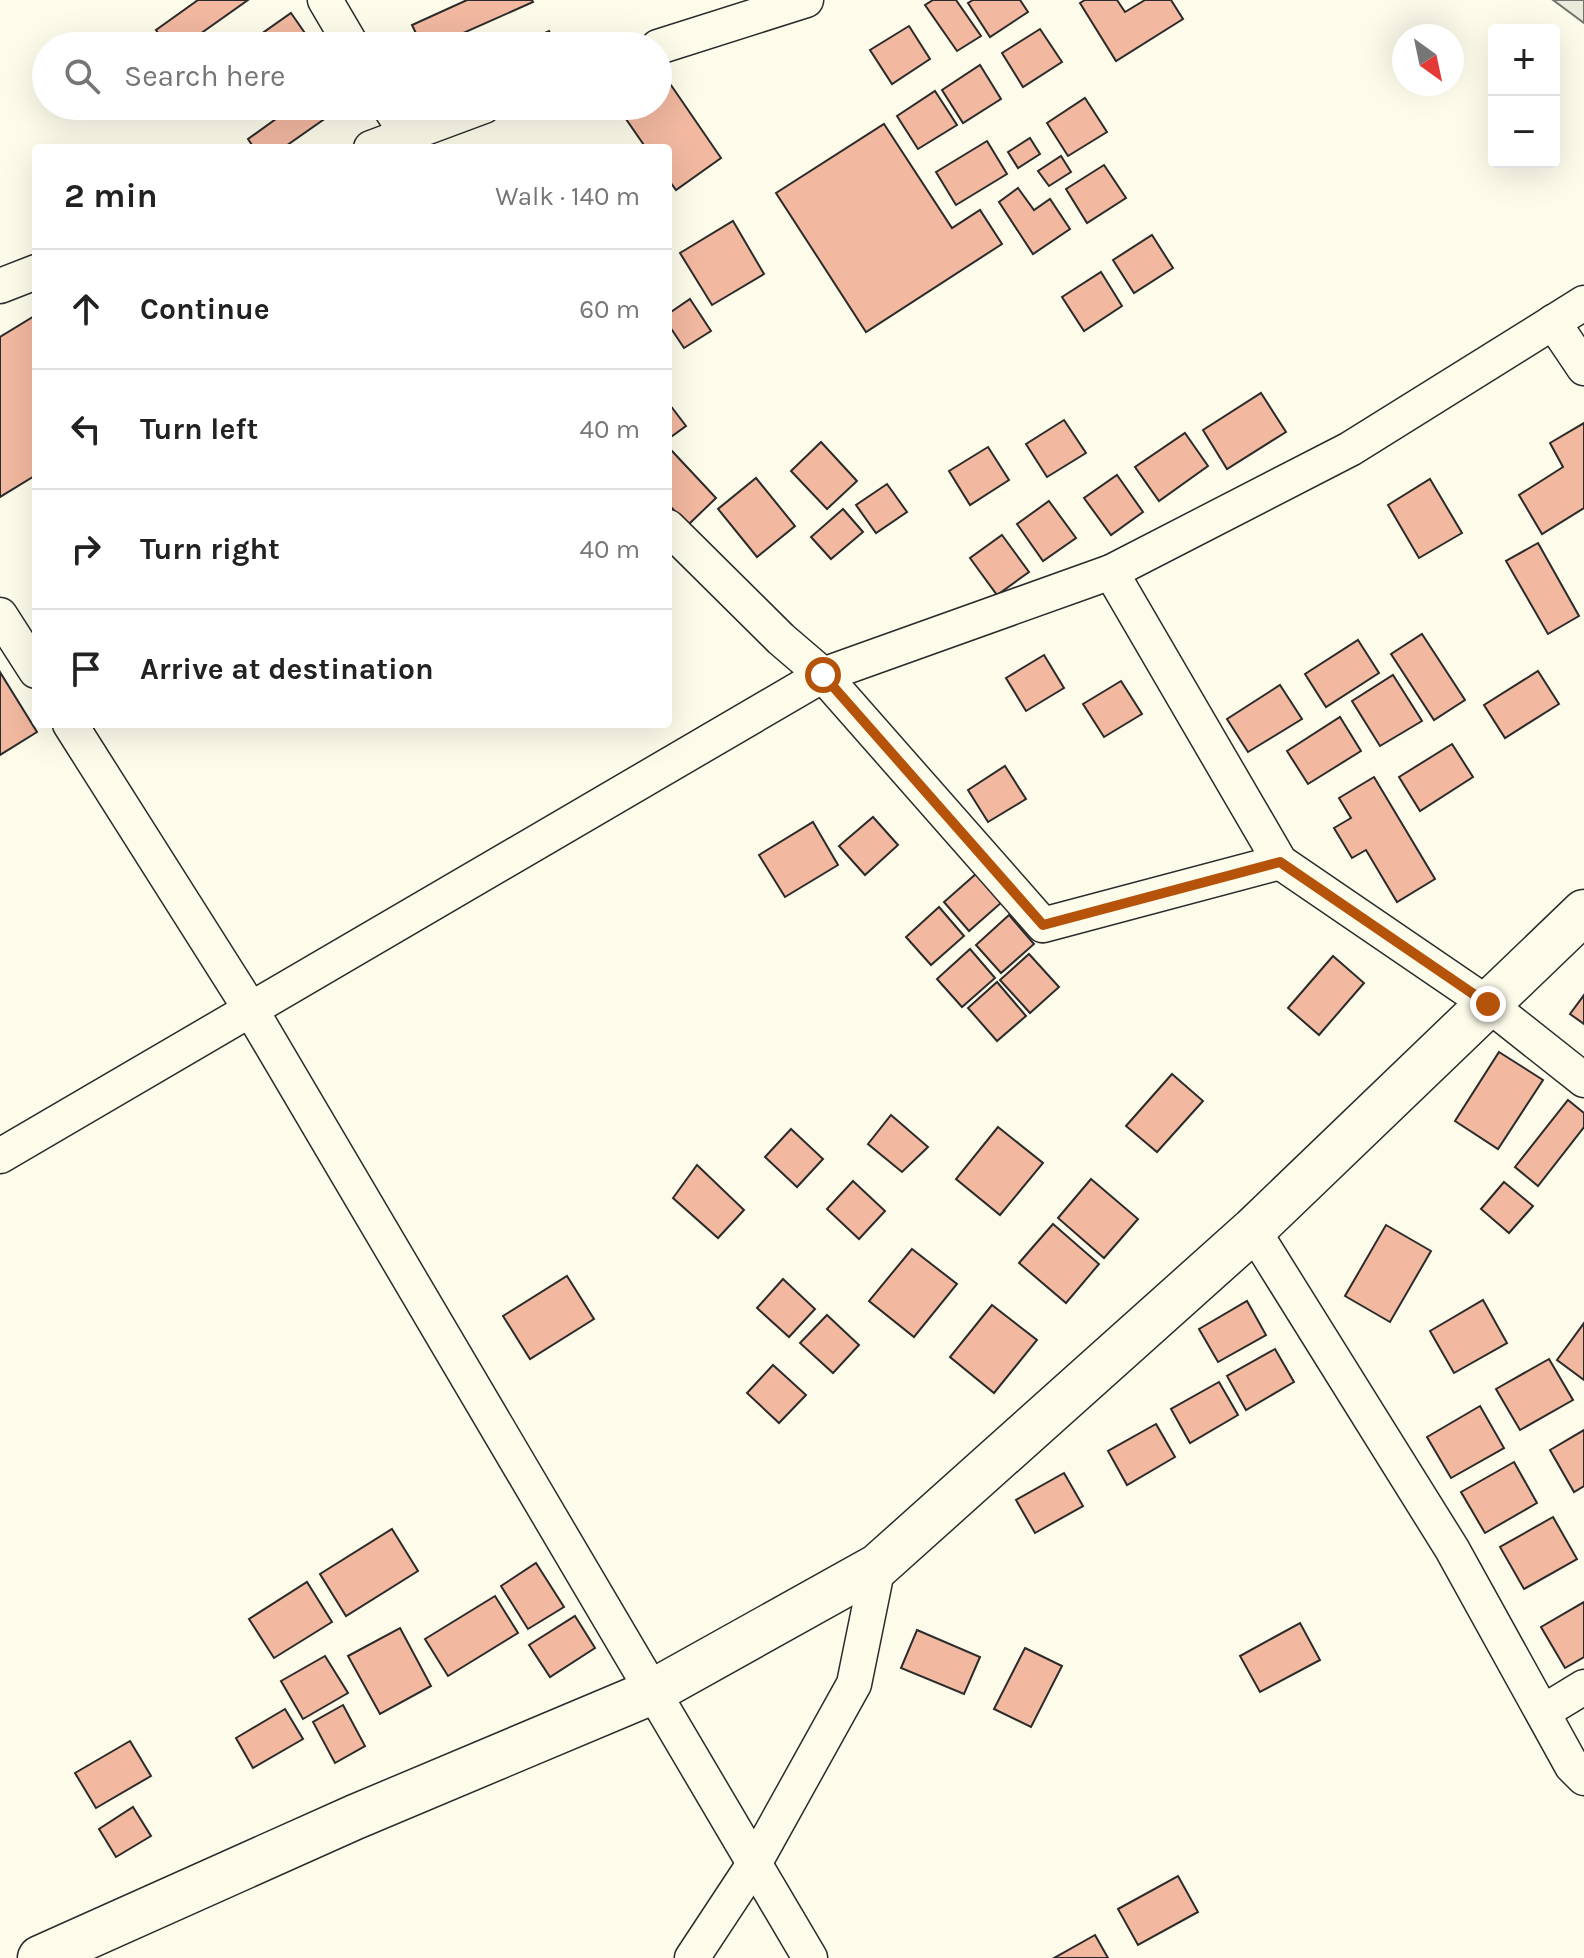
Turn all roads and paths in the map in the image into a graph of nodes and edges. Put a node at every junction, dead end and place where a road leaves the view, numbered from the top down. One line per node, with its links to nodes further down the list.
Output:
1 (325, 0): 3 (street)
2 (806, 0): 4 (street)
3 (344, 32)
4 (672, 43)
5 (396, 120): 7 (street)
6 (453, 120): 7 (street)
7 (406, 141)
8 (32, 274): 9 (street)
9 (0, 286)
10 (1584, 303): 11 (street)
11 (1553, 322): 12 (street); 14 (street)
12 (1584, 368)
13 (672, 531): 17 (street)
14 (1111, 572): 17 (street); 19 (street)
15 (0, 615): 16 (street)
16 (32, 664)
17 (823, 675): 19 (street); 22 (street)
18 (73, 728): 22 (street)
19 (1280, 862): 21 (street)
20 (1584, 912): 21 (street)
21 (1488, 1004): 23 (street); 25 (street)
22 (251, 1010): 24 (street); 28 (street)
23 (1584, 1080)
24 (0, 1156)
25 (1253, 1230): 26 (street); 29 (street)
26 (878, 1566): 28 (street); 31 (street)
27 (1584, 1687): 29 (street)
28 (652, 1692): 31 (street); 32 (street)
29 (1543, 1712): 30 (street)
30 (1584, 1778)
31 (754, 1864): 33 (street); 34 (street)
32 (40, 1958)
33 (692, 1958)
34 (810, 1958)

